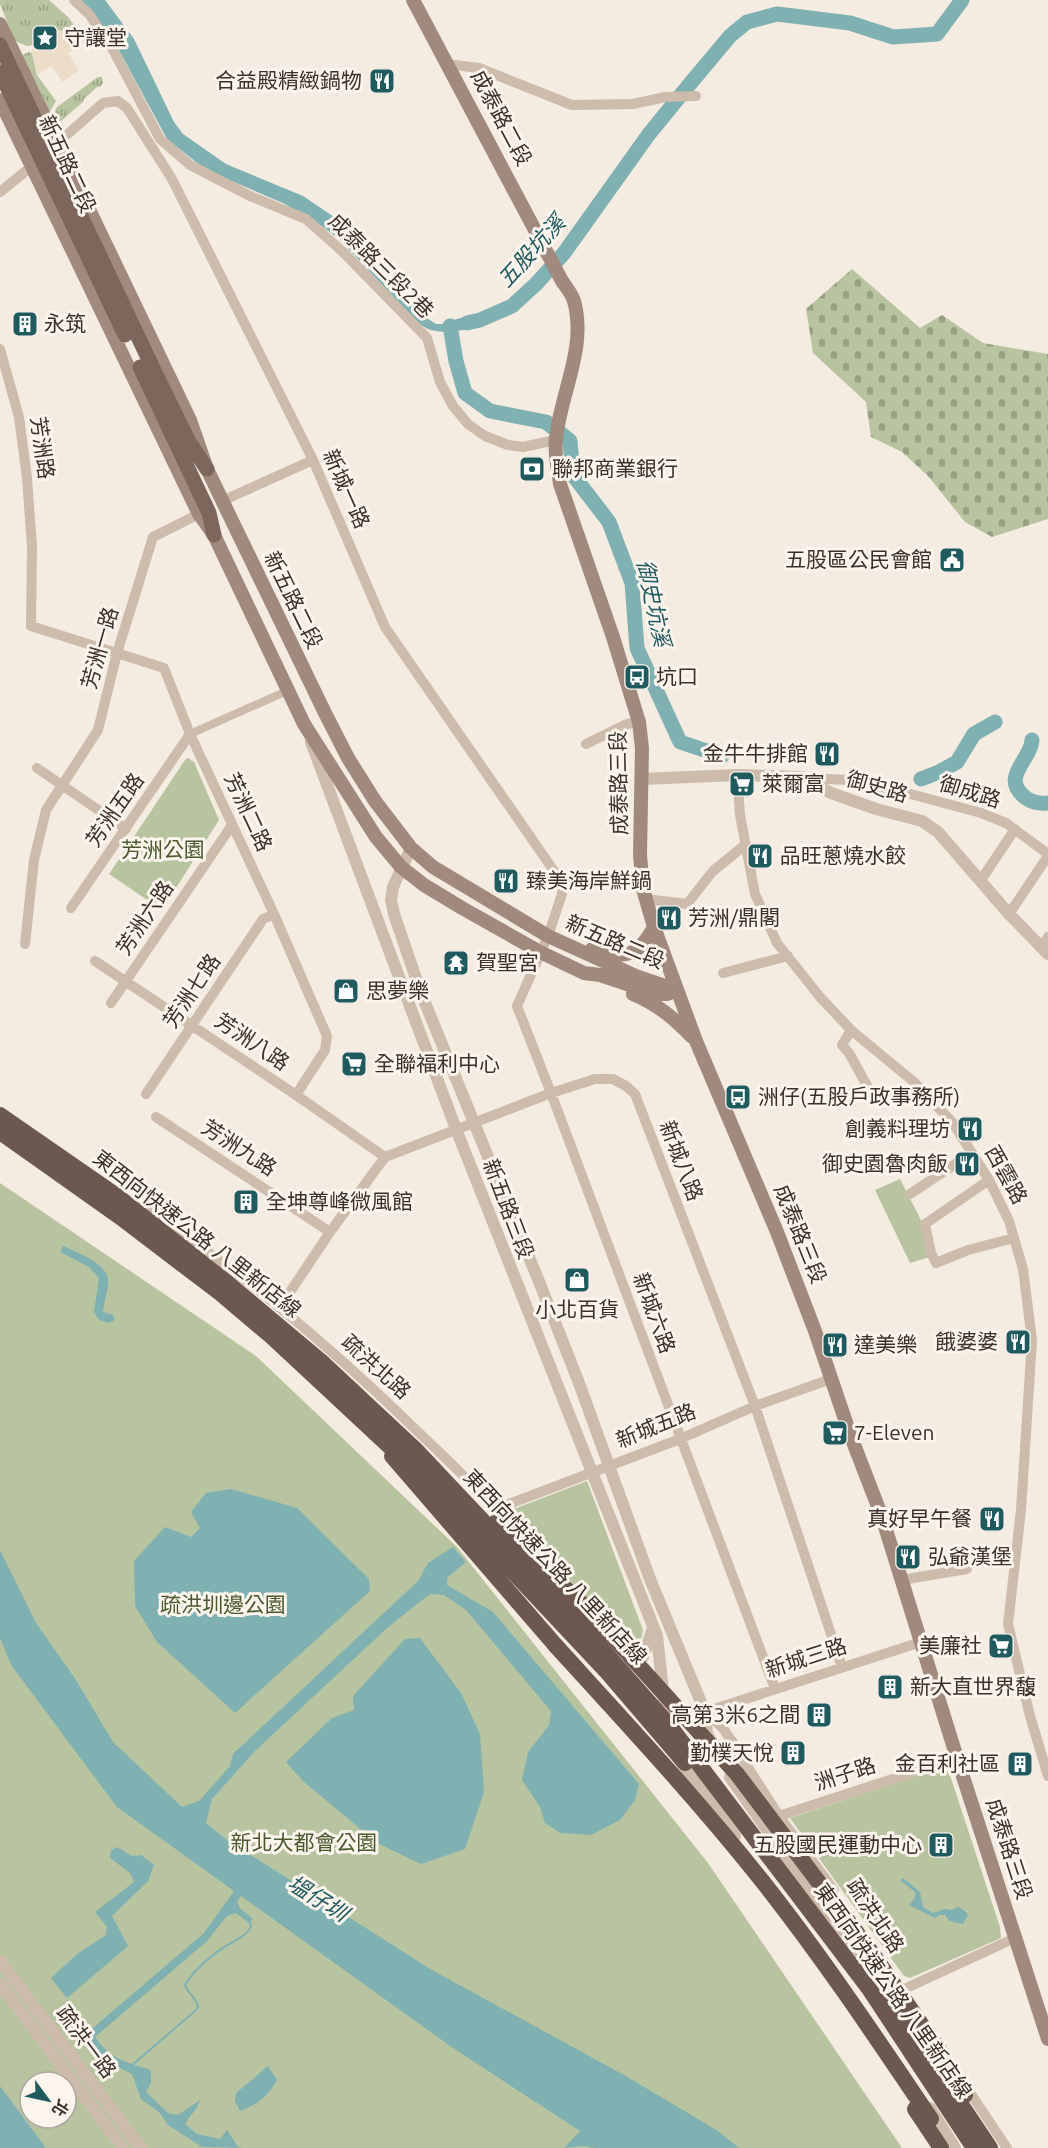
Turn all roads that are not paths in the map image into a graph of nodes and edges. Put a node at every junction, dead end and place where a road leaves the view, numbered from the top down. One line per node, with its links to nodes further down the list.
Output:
1 (74, 0): 19 (street, 成泰路三段2巷)
2 (413, 0): 6 (main road, 成泰路二段)
3 (0, 24): 5 (main road, 新五路二段)
4 (0, 45): 17 (main road, 新五路二段, bridge)
5 (16, 60): 8 (main road); 11 (main road, 新五路二段)
6 (447, 63): 9 (street); 18 (main road, 成泰路二段)
7 (0, 72): 17 (main road, 新五路二段, bridge)
8 (0, 79)
9 (693, 96)
10 (0, 100): 12 (main road, 新五路二段)
11 (37, 105): 12 (main road); 13 (main road, 新五路二段)
12 (9, 118): 14 (main road, 新五路二段)
13 (58, 143): 14 (street, 新城一路); 20 (street, 新城一路); 21 (main road, 新五路二段)
14 (31, 168): 15 (street); 23 (main road, 新五路二段)
15 (0, 192)
16 (0, 349): 25 (street, 芳洲路)
17 (145, 364): 21 (main road, 新五路二段); 24 (main road, 新五路二段)
18 (560, 416): 19 (main road, 成泰路三段)
19 (556, 440): 28 (main road, 成泰路三段)
20 (313, 460): 22 (street); 50 (street, 新城一路)
21 (207, 469): 22 (main road, 新五路二段)
22 (222, 501): 41 (main road, 新五路二段)
23 (200, 514): 24 (main road, 新五路二段); 26 (street, 芳洲一路)
24 (214, 535): 27 (main road, 新五路二段)
25 (31, 626): 26 (street, 芳洲二路)
26 (117, 653): 30 (street, 芳洲二路); 36 (street, 芳洲一路)
27 (287, 691): 29 (main road, 新五路二段); 30 (street)
28 (639, 722): 31 (street); 35 (main road, 成泰路三段)
29 (304, 724): 43 (main road, 新五路二段); 71 (street, 新五路三段)
30 (190, 734): 37 (street, 芳洲二路); 38 (street, 芳洲五路)
31 (586, 744)
32 (37, 768): 36 (street)
33 (737, 776): 34 (street, 御史路); 35 (street, 御史路); 40 (street, 西雲路)
34 (802, 777): 39 (street, 御成路); 44 (street, 御史路)
35 (641, 779): 45 (main road, 成泰路三段)
36 (62, 784): 38 (street); 51 (street, 芳洲一路)
37 (232, 825): 47 (street, 芳洲二路); 58 (street, 芳洲六路)
38 (126, 829): 46 (street, 芳洲五路)
39 (1015, 829): 42 (street, 御成路); 44 (street)
40 (746, 845): 45 (street); 54 (street, 西雲路)
41 (411, 848): 43 (street, 新五路三段); 50 (main road, 新五路二段)
42 (1048, 855): 48 (street)
43 (401, 867): 53 (main road, 新五路二段); 70 (street, 新五路三段)
44 (981, 880): 48 (street, 御史路)
45 (646, 899): 49 (main road, 成泰路三段)
46 (71, 908)
47 (274, 914): 61 (street, 芳洲七路); 67 (street, 芳洲二路)
48 (1009, 914): 52 (street, 御史路)
49 (654, 927): 50 (main road); 59 (main road, 成泰路三段)
50 (548, 936): 53 (street, 新城一路); 59 (main road, 新五路二段)
51 (25, 944)
52 (1046, 946)
53 (540, 952): 56 (main road, 新五路二段); 66 (street, 新城六路)
54 (788, 956): 57 (street); 62 (street, 西雲路)
55 (95, 961): 58 (street, 芳洲八路)
56 (584, 973): 59 (main road, 新五路二段); 63 (main road)
57 (723, 973)
58 (125, 982): 60 (street, 芳洲六路); 61 (street, 芳洲八路)
59 (677, 990): 63 (main road, 成泰路三段)
60 (111, 1003)
61 (192, 1026): 65 (street, 芳洲七路); 67 (street, 芳洲八路)
62 (851, 1030): 64 (street); 73 (street, 西雲路)
63 (696, 1041): 80 (main road, 成泰路三段)
64 (870, 1090)
65 (146, 1094)
66 (551, 1094): 70 (street, 新城八路); 81 (street, 新城八路); 83 (street, 新城六路)
67 (296, 1095): 74 (street, 芳洲八路)
68 (0, 1116): 79 (street, 疏洪北路); 84 (highway, 東西向快速公路 八里新店線, bridge)
69 (156, 1117): 77 (street, 芳洲九路)
70 (475, 1123): 71 (street, 新城八路); 85 (street, 新五路三段)
71 (456, 1129): 74 (street, 新城八路); 86 (street, 新五路三段)
72 (0, 1132): 82 (highway, 東西向快速公路 八里新店線, bridge)
73 (972, 1154): 75 (street, 西雲路); 76 (street)
74 (386, 1157): 77 (street)
75 (989, 1180): 78 (street, 西雲路); 78 (street)
76 (910, 1194)
77 (330, 1232): 79 (street)
78 (1014, 1238): 99 (street, 西雲路)
79 (280, 1307): 87 (street, 疏洪北路)
80 (831, 1379): 81 (street, 新城五路); 89 (main road, 成泰路三段)
81 (755, 1406): 83 (street, 新城五路); 93 (street, 新城八路)
82 (373, 1432): 112 (highway, bridge); 114 (highway, 東西向快速公路 八里新店線, bridge)
83 (680, 1439): 85 (street, 新城五路); 94 (street, 新城六路)
84 (415, 1449): 115 (highway, 東西向快速公路 八里新店線, bridge); 118 (highway, bridge)
85 (609, 1466): 86 (street, 新城五路); 96 (street, 新五路三段)
86 (592, 1472): 87 (street, 新城五路); 90 (street, 新五路三段)
87 (496, 1509): 92 (street, 疏洪北路)
88 (968, 1569): 89 (street)
89 (902, 1580): 91 (main road, 成泰路三段)
90 (653, 1628): 92 (street); 95 (street, 新五路三段)
91 (921, 1642): 93 (street, 新城三路); 98 (main road, 成泰路三段)
92 (618, 1663): 95 (street, 疏洪北路)
93 (842, 1667): 94 (street, 新城三路)
94 (775, 1689): 96 (street, 新城三路)
95 (665, 1710): 96 (street, 疏洪北路); 106 (street)
96 (705, 1712): 97 (street, 疏洪北路); 100 (street, 疏洪北路)
97 (732, 1742): 100 (street); 101 (street, 疏洪北路)
98 (957, 1758): 101 (street, 洲子路); 102 (main road, 成泰路三段)
99 (1048, 1776)
100 (730, 1779): 107 (street, 疏洪北路)
101 (779, 1816): 105 (street, 疏洪北路)
102 (1016, 1938): 105 (street); 108 (main road, 成泰路三段)
103 (0, 1961): 110 (street, 疏洪一路)
104 (0, 1984): 109 (street, 疏洪一路)
105 (902, 1990): 119 (street, 疏洪北路)
106 (850, 1993): 111 (highway); 113 (street)
107 (886, 1998): 116 (street, 疏洪北路); 117 (highway)
108 (1048, 2039)
109 (123, 2148)
110 (141, 2148)
111 (941, 2148)
112 (949, 2148)
113 (955, 2148)
114 (964, 2148)
115 (974, 2148)
116 (982, 2148)
117 (990, 2148)
118 (1000, 2148)
119 (1007, 2148)

